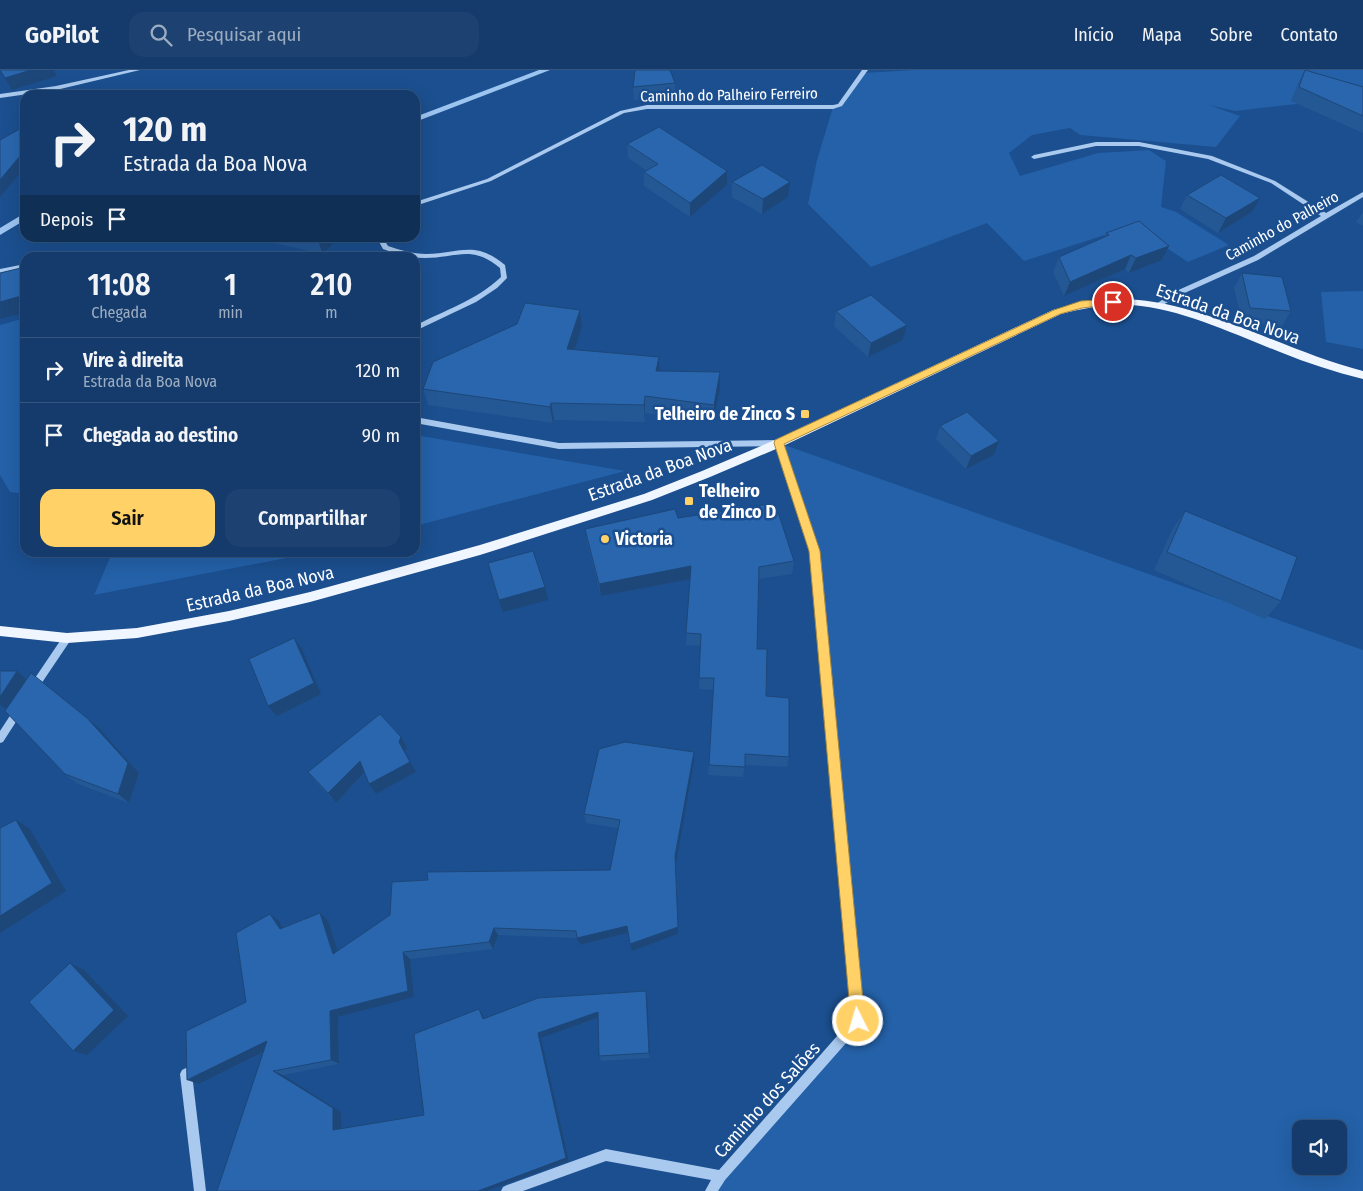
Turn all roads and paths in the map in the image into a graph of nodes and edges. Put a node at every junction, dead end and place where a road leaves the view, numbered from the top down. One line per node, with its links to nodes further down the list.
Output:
1 (137, 70): 3 (street)
2 (865, 70): 8 (street, Caminho do Palheiro Ferreiro)
3 (63, 90)
4 (20, 95): 5 (street)
5 (0, 96)
6 (1034, 157): 9 (street)
7 (1363, 194): 9 (street, Caminho do Palheiro)
8 (420, 202)
9 (1326, 216): 15 (street, Caminho do Palheiro)
10 (382, 242): 11 (street)
11 (398, 252)
12 (420, 255): 16 (street)
13 (20, 267): 14 (street)
14 (0, 271)
15 (1158, 306): 17 (main road, Estrada da Boa Nova); 19 (main road, Estrada da Boa Nova)
16 (420, 326)
17 (1363, 375)
18 (420, 421): 19 (street)
19 (779, 443): 21 (main road, Estrada da Boa Nova); 24 (street, Caminho dos Salões)
20 (0, 631): 21 (main road, Estrada da Boa Nova)
21 (67, 638): 22 (street)
22 (0, 739)
23 (186, 1074): 25 (street)
24 (721, 1176): 26 (street); 27 (street, Caminho dos Salões)
25 (200, 1191)
26 (507, 1191)
27 (712, 1191)

